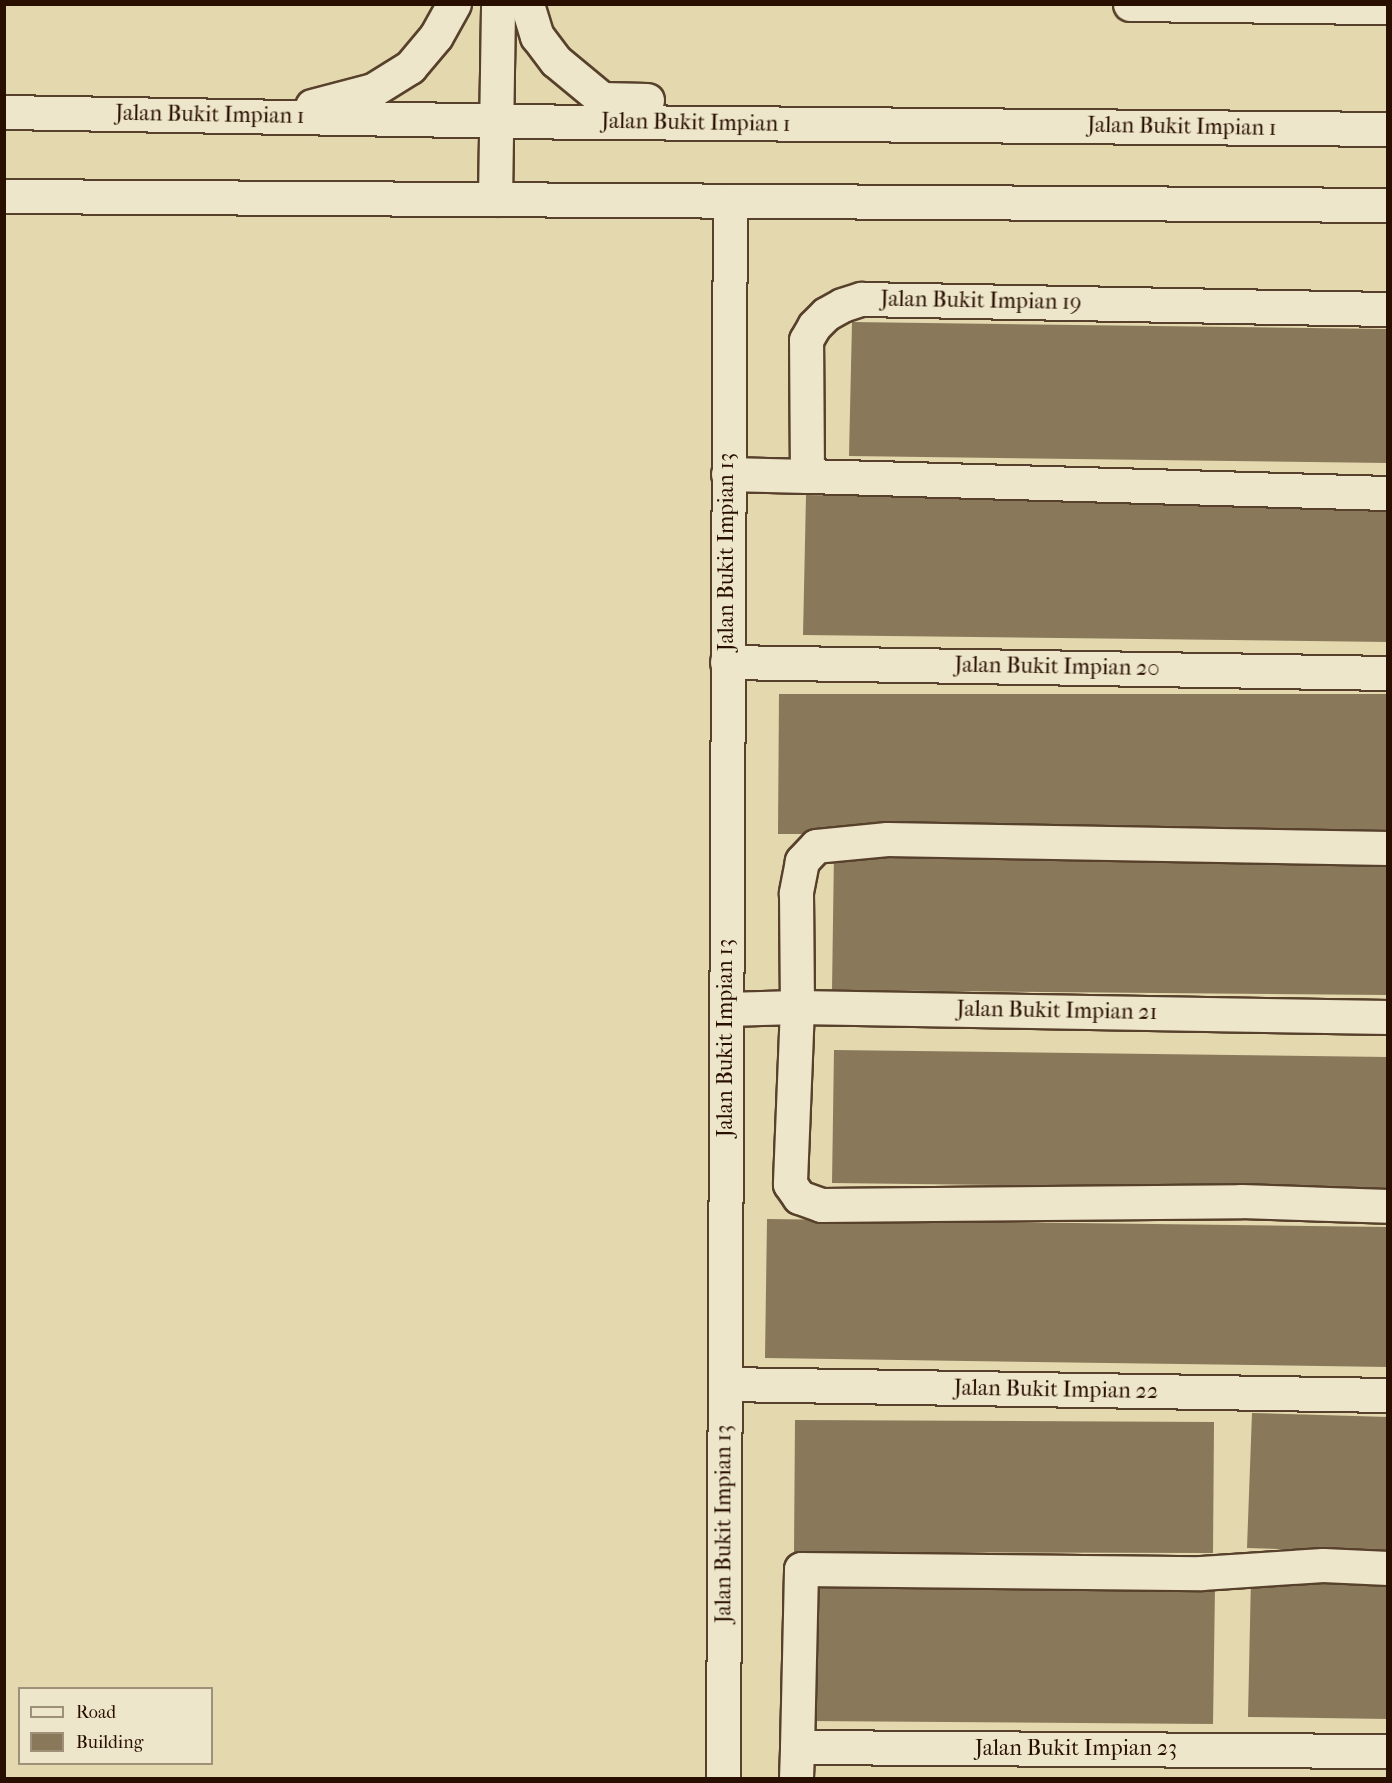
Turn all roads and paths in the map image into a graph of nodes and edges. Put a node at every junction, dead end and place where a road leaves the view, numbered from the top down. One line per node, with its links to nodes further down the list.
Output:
1 (454, 4): 7 (street)
2 (498, 4): 8 (street)
3 (527, 4): 9 (street)
4 (1130, 4): 5 (street)
5 (1388, 7)
6 (4, 112): 7 (street, Jalan Bukit Impian 1)
7 (272, 117): 8 (street, Jalan Bukit Impian 1)
8 (496, 121): 9 (street, Jalan Bukit Impian 1); 12 (street)
9 (783, 124): 10 (street, Jalan Bukit Impian 1)
10 (1388, 129)
11 (4, 196): 12 (street)
12 (495, 199): 13 (street)
13 (730, 201): 14 (street); 16 (street, Jalan Bukit Impian 13)
14 (1388, 206)
15 (1388, 309): 17 (street, Jalan Bukit Impian 19)
16 (728, 474): 17 (street); 19 (street, Jalan Bukit Impian 13)
17 (807, 476): 18 (street)
18 (1388, 494)
19 (727, 662): 20 (street, Jalan Bukit Impian 20); 23 (street, Jalan Bukit Impian 13)
20 (1388, 673)
21 (1388, 848): 22 (street)
22 (797, 1007): 23 (street, Jalan Bukit Impian 21); 24 (street, Jalan Bukit Impian 21); 25 (street)
23 (726, 1009): 26 (street, Jalan Bukit Impian 13)
24 (1388, 1017)
25 (1388, 1206)
26 (725, 1384): 27 (street, Jalan Bukit Impian 22); 31 (street, Jalan Bukit Impian 13)
27 (1388, 1395)
28 (1388, 1568): 30 (street)
29 (1388, 1751): 30 (street, Jalan Bukit Impian 23)
30 (796, 1763)
31 (723, 1779)

